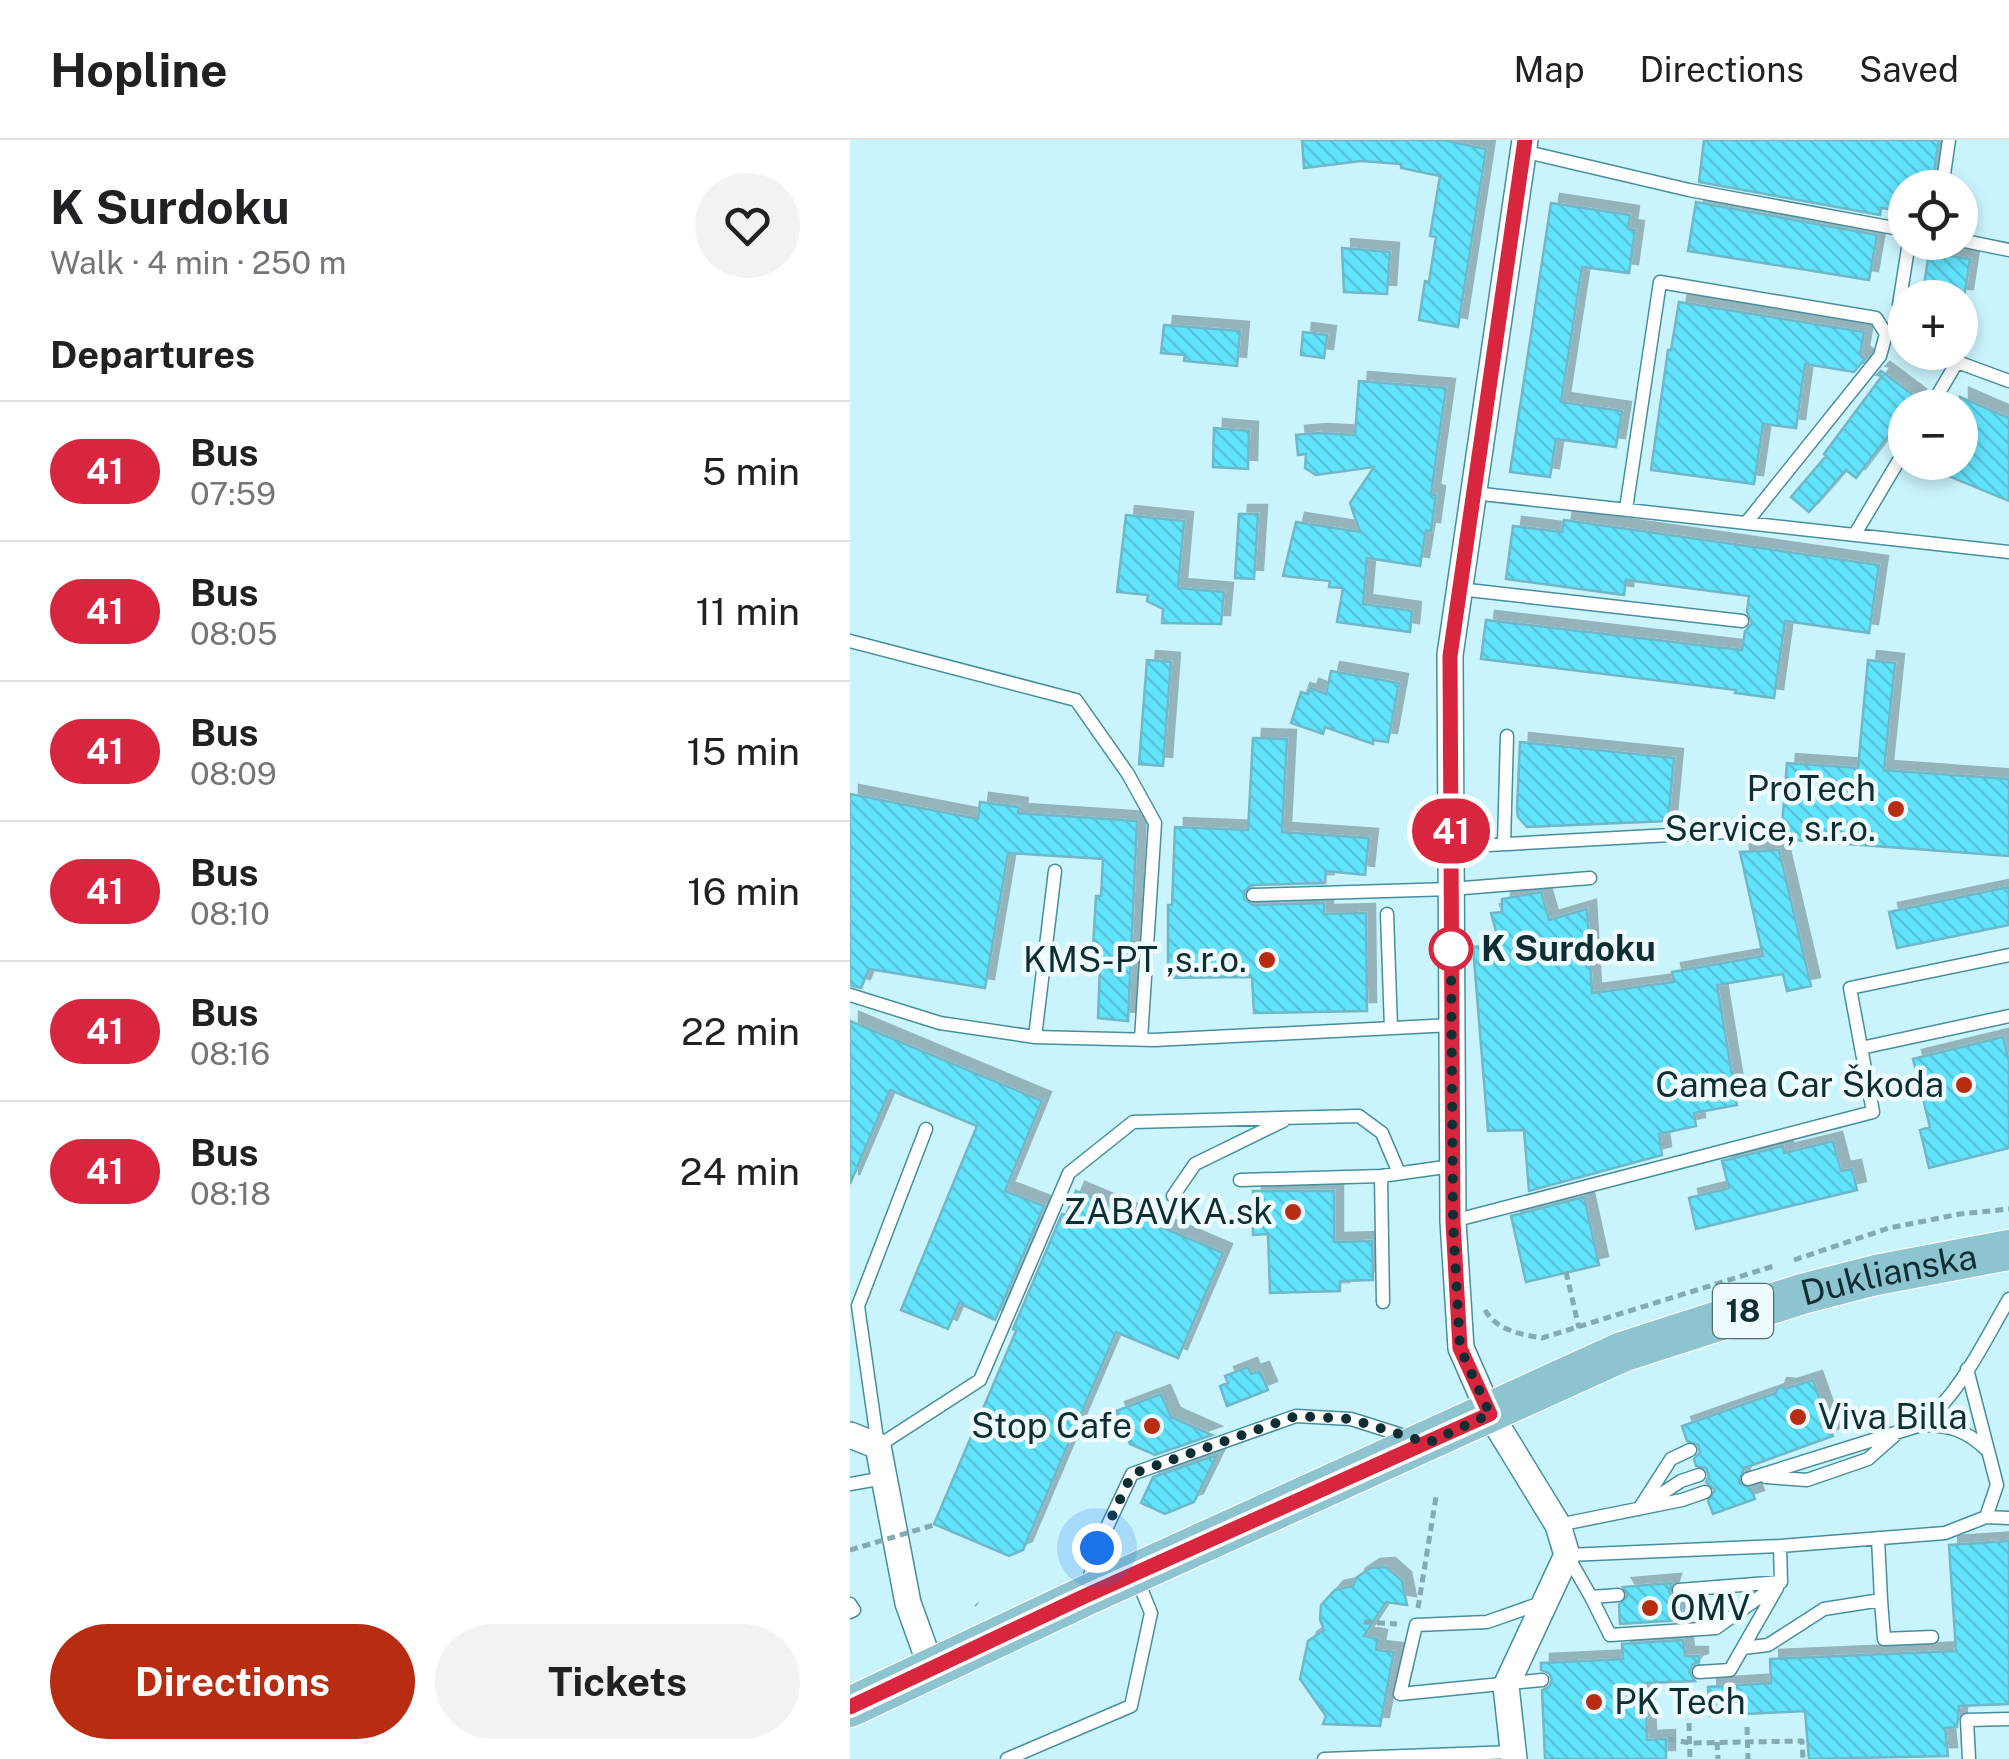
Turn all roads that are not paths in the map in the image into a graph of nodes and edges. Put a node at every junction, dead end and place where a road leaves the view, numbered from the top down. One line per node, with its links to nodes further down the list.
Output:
1 (1949, 140): 3 (lane)
2 (1524, 146): 4 (lane); 10 (street)
3 (1945, 170)
4 (1888, 227)
5 (1978, 244): 6 (lane)
6 (2009, 250)
7 (1978, 369): 8 (lane)
8 (2009, 381)
9 (1888, 479): 13 (lane)
10 (1474, 493): 11 (lane); 15 (street)
11 (1626, 509): 12 (lane); 12 (lane)
12 (1746, 523): 13 (lane)
13 (1855, 534): 14 (lane)
14 (2009, 552)
15 (1460, 588): 16 (lane); 21 (street)
16 (1742, 621)
17 (850, 641): 33 (lane)
18 (1507, 736): 20 (lane)
19 (1763, 830): 20 (lane)
20 (1504, 844): 21 (lane)
21 (1451, 847): 24 (street)
22 (1056, 871): 32 (lane)
23 (1590, 878): 24 (lane)
24 (1451, 889): 25 (lane); 30 (street)
25 (1253, 895)
26 (1387, 914): 31 (lane)
27 (2009, 955): 34 (lane)
28 (850, 995): 32 (lane)
29 (2009, 1016): 34 (lane)
30 (1452, 1025): 31 (lane); 37 (street)
31 (1391, 1028): 33 (lane)
32 (1036, 1037): 33 (lane)
33 (1141, 1040)
34 (1861, 1048): 42 (lane)
35 (1290, 1117): 38 (lane); 41 (lane); 52 (lane)
36 (926, 1129): 46 (lane)
37 (1452, 1166): 38 (lane); 42 (street)
38 (1398, 1173): 39 (lane)
39 (1381, 1176): 40 (lane); 45 (lane)
40 (1240, 1180)
41 (1173, 1196)
42 (1453, 1222): 48 (street)
43 (2009, 1250): 48 (main road, Duklianska / 18)
44 (2009, 1300): 47 (lane)
45 (1383, 1302)
46 (854, 1304): 52 (lane)
47 (1966, 1370): 49 (lane); 54 (lane)
48 (1490, 1414): 51 (main road, Duklianska / 18); 63 (street)
49 (1921, 1424): 54 (lane); 57 (lane)
50 (850, 1435): 52 (street)
51 (1428, 1443): 67 (main road, Duklianska / 18); 71 (lane)
52 (878, 1446): 56 (street)
53 (1690, 1450): 60 (lane)
54 (1989, 1452): 61 (lane)
55 (1699, 1474): 60 (lane)
56 (884, 1478): 58 (lane); 79 (street)
57 (1753, 1478)
58 (850, 1484)
59 (1705, 1492): 60 (lane)
60 (1639, 1509): 63 (lane)
61 (1986, 1516): 62 (lane); 64 (lane)
62 (2009, 1518)
63 (1558, 1525): 66 (street)
64 (1878, 1538): 65 (lane); 73 (lane)
65 (1780, 1546): 66 (lane); 68 (lane)
66 (1567, 1554): 72 (lane); 74 (street)
67 (1135, 1574): 71 (main road, Duklianska / 18); 86 (lane)
68 (1781, 1582): 69 (lane); 72 (lane); 78 (lane)
69 (1679, 1590)
70 (1618, 1595): 72 (lane)
71 (1085, 1596): 79 (main road, Duklianska / 18)
72 (1591, 1597)
73 (1881, 1600): 77 (lane); 78 (lane)
74 (1543, 1602): 82 (street); 82 (lane)
75 (850, 1604): 76 (lane)
76 (850, 1612)
77 (1932, 1636)
78 (1743, 1648): 80 (lane)
79 (931, 1668): 83 (main road, Duklianska / 18)
80 (1699, 1672)
81 (1542, 1680): 82 (lane)
82 (1506, 1686): 85 (street)
83 (850, 1707)
84 (2009, 1718): 88 (lane)
85 (1514, 1755): 87 (lane)
86 (1007, 1759)
87 (1324, 1759)
88 (1969, 1759)

